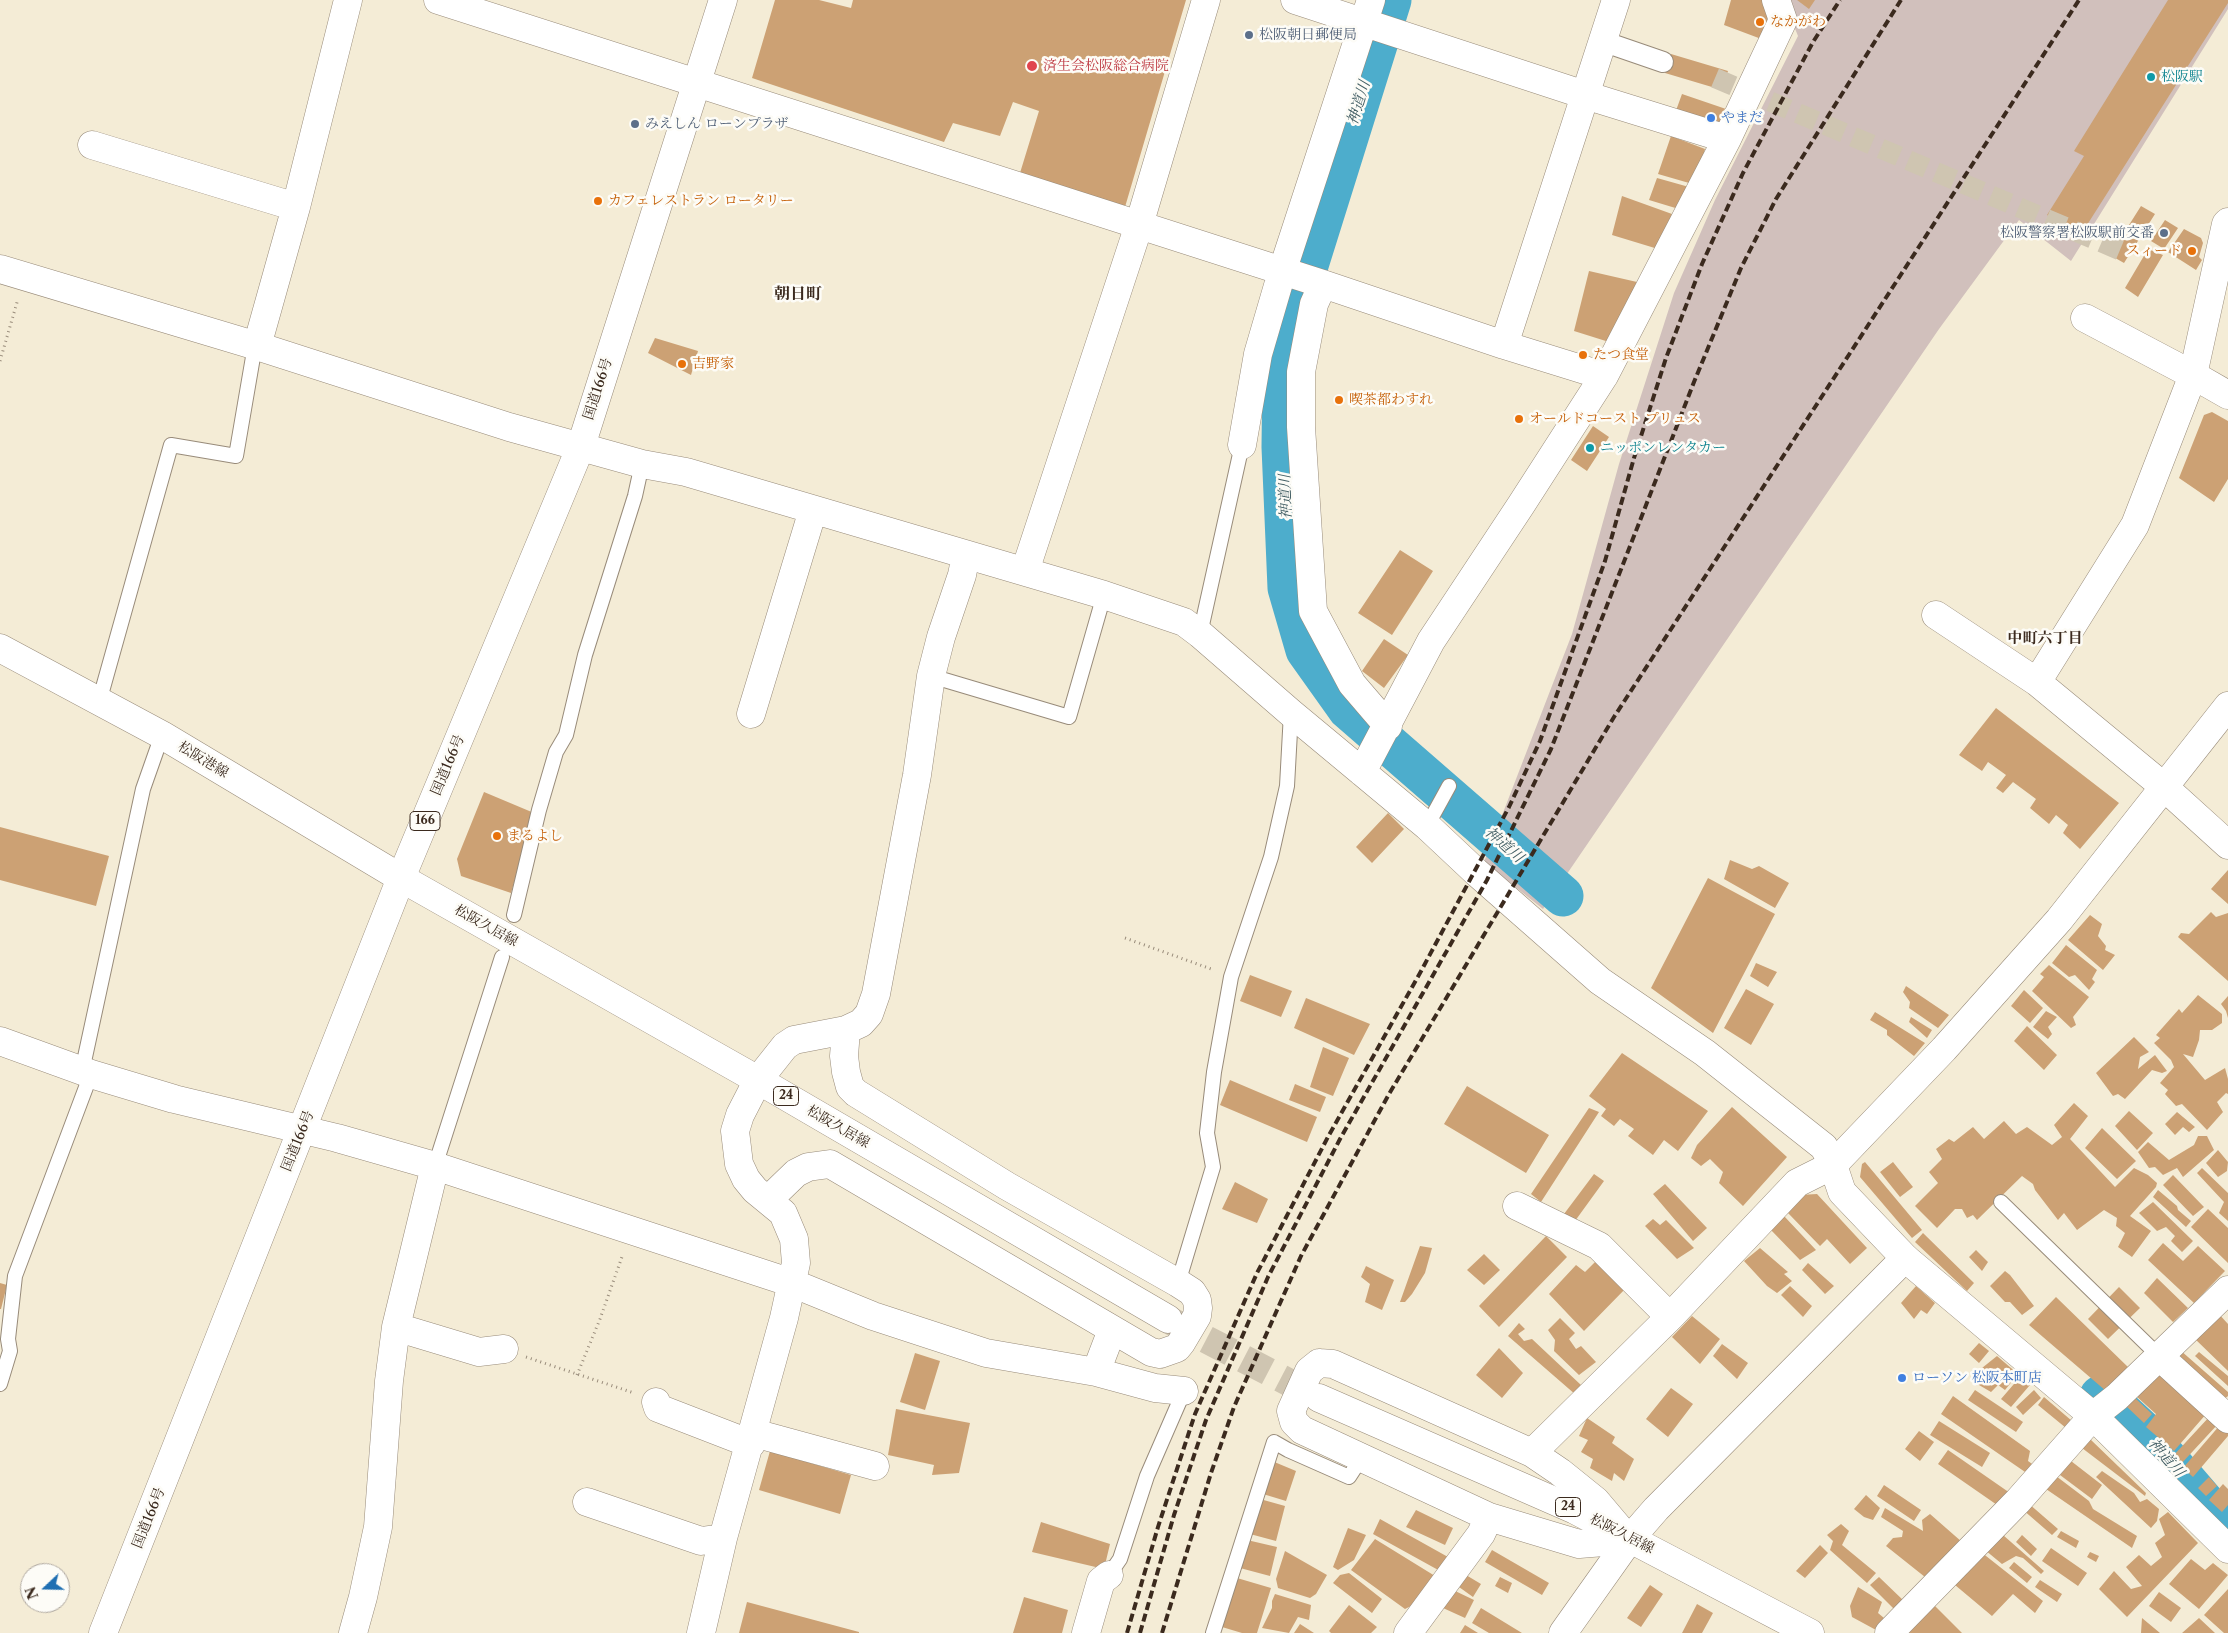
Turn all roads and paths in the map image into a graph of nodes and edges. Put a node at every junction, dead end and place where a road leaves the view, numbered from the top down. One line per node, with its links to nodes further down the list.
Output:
1 (348, 0): 16 (main road)
2 (438, 0): 8 (main road)
3 (723, 0): 12 (main road, 国道166号 / 166)
4 (1206, 0): 18 (main road)
5 (1295, 0): 9 (main road)
6 (1616, 0): 10 (main road)
7 (1776, 0): 14 (main road)
8 (477, 6): 12 (main road)
9 (1374, 20): 13 (main road); 20 (main road)
10 (1602, 41): 11 (street); 13 (main road)
11 (1663, 62)
12 (696, 84): 18 (main road); 29 (main road, 国道166号 / 166)
13 (1584, 95): 14 (main road); 22 (main road)
14 (1727, 139): 26 (main road)
15 (92, 145): 16 (main road)
16 (296, 207): 23 (main road)
17 (2228, 222): 25 (main road)
18 (1139, 225): 20 (main road); 33 (main road)
19 (12, 273): 23 (main road); 24 (path)
20 (1303, 278): 22 (main road); 28 (main road); 44 (main road)
21 (2085, 318): 25 (main road)
22 (1504, 345): 26 (main road)
23 (257, 346): 29 (main road); 40 (lane)
24 (0, 361)
25 (2193, 375): 27 (main road); 39 (main road)
26 (1604, 376): 44 (main road)
27 (2228, 395)
28 (1242, 445): 36 (lane)
29 (581, 446): 30 (main road); 51 (main road, 国道166号 / 166)
30 (642, 464): 31 (main road); 52 (lane)
31 (813, 510): 32 (main road); 43 (main road)
32 (966, 555): 33 (main road); 38 (main road)
33 (1025, 571): 34 (main road)
34 (1104, 595): 36 (main road); 38 (lane)
35 (1936, 615): 39 (main road)
36 (1200, 634): 42 (main road)
37 (0, 648): 40 (main road, 松阪港線)
38 (931, 676): 56 (main road)
39 (2037, 682): 48 (main road)
40 (99, 702): 45 (main road, 松阪港線)
41 (2228, 706): 48 (main road)
42 (1291, 713): 46 (main road); 55 (lane)
43 (751, 714)
44 (1388, 726): 46 (main road)
45 (162, 735): 51 (main road, 松阪港線); 58 (lane)
46 (1362, 772): 49 (main road)
47 (1449, 786): 49 (lane)
48 (2163, 786): 50 (main road); 61 (main road)
49 (1427, 826): 61 (main road)
50 (2228, 845)
51 (401, 878): 59 (main road, 松阪久居線 / 24); 60 (main road, 国道166号 / 166)
52 (514, 915)
53 (1125, 938): 55 (path)
54 (502, 957): 62 (lane)
55 (1231, 976): 69 (lane)
56 (846, 1030): 59 (main road); 69 (main road)
57 (0, 1041): 58 (main road)
58 (86, 1072): 60 (main road); 79 (lane)
59 (758, 1080): 63 (main road); 72 (main road, 松阪久居線 / 24)
60 (302, 1130): 62 (main road); 95 (main road, 国道166号 / 166)
61 (1833, 1165): 67 (main road); 71 (main road)
62 (435, 1166): 66 (main road); 73 (main road)
63 (768, 1200): 68 (main road); 74 (main road)
64 (2001, 1202): 76 (lane)
65 (1517, 1206): 71 (main road)
66 (631, 1230): 68 (main road); 78 (path)
67 (1905, 1258): 83 (main road); 92 (main road)
68 (792, 1283): 77 (main road); 85 (main road)
69 (1178, 1283): 74 (main road)
70 (2228, 1290): 76 (main road)
71 (1670, 1317): 86 (main road)
72 (1168, 1319)
73 (396, 1327): 75 (main road); 96 (main road)
74 (1112, 1330): 77 (main road)
75 (504, 1349): 78 (path)
76 (2160, 1357): 83 (main road); 84 (main road)
77 (1096, 1372): 80 (main road)
78 (576, 1375): 82 (path)
79 (0, 1384)
80 (1184, 1391): 94 (lane)
81 (1319, 1398): 92 (main road, 松阪久居線 / 24)
82 (656, 1402): 85 (main road)
83 (2104, 1407): 93 (main road); 103 (main road)
84 (2228, 1419)
85 (752, 1438): 88 (main road); 91 (main road)
86 (1532, 1453): 87 (main road); 92 (main road)
87 (1362, 1457): 90 (main road); 99 (lane)
88 (875, 1466)
89 (588, 1502): 91 (main road)
90 (1489, 1517): 92 (main road); 100 (main road)
91 (723, 1538): 97 (main road)
92 (1629, 1540): 101 (main road); 102 (main road, 松阪久居線 / 24)
93 (2228, 1549)
94 (1109, 1575): 98 (main road)
95 (103, 1633)
96 (353, 1633)
97 (700, 1633)
98 (1086, 1633)
99 (1213, 1633)
100 (1408, 1633)
101 (1563, 1633)
102 (1810, 1633)
103 (1889, 1633)

